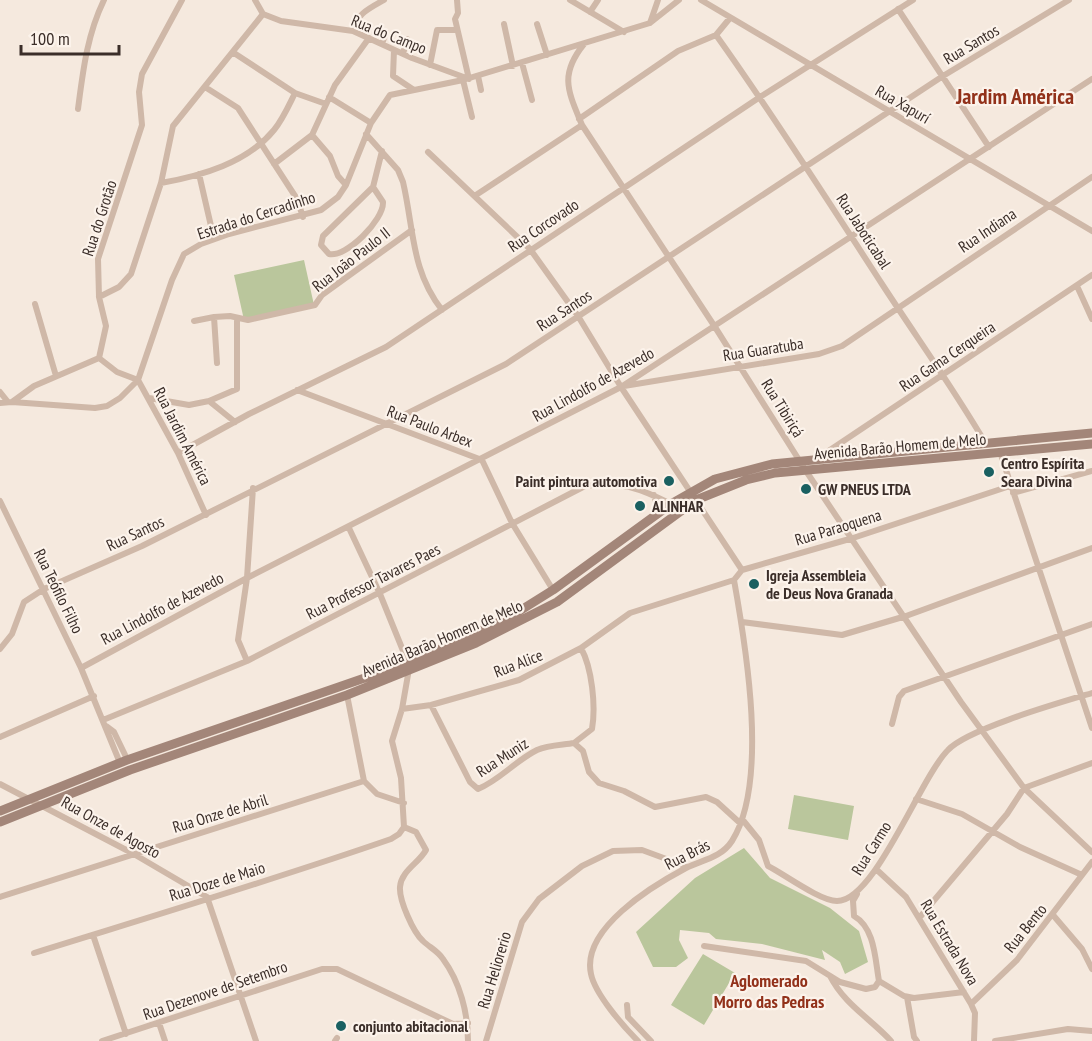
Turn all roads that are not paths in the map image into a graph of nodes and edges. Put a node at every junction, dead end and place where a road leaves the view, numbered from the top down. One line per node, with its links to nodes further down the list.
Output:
1 (104, 0): 48 (street)
2 (182, 0): 79 (street, Rua do Grotão)
3 (255, 0): 15 (street)
4 (384, 0): 21 (street)
5 (456, 0): 20 (street)
6 (570, 0): 14 (street)
7 (598, 0): 14 (street)
8 (658, 0): 17 (street)
9 (679, 0): 17 (street, Estrada do Cercadinho)
10 (701, 0): 16 (street, Rua Xapurí)
11 (913, 0): 13 (street, Rua Corcovado)
12 (1069, 0): 38 (street, Rua Santos)
13 (898, 9): 36 (street, Rua Corcovado); 38 (street)
14 (590, 12): 23 (street)
15 (263, 14): 21 (street, Rua do Campo); 30 (street)
16 (730, 18): 24 (street); 36 (street, Rua Xapurí)
17 (650, 23): 23 (street, Estrada do Cercadinho)
18 (504, 24): 35 (street)
19 (537, 24): 32 (street)
20 (457, 30): 34 (street); 40 (street)
21 (353, 31): 25 (street, Rua do Campo)
22 (386, 32): 27 (street)
23 (624, 32): 28 (street, Estrada do Cercadinho)
24 (716, 35): 45 (street, Rua Jaboticabal); 51 (street)
25 (369, 38): 27 (street, Rua do Campo); 46 (street)
26 (407, 39): 31 (street)
27 (382, 44): 29 (street, Rua do Campo)
28 (584, 44): 32 (street, Estrada do Cercadinho); 51 (street, Rua Tibiriçá)
29 (394, 50): 31 (street, Rua do Campo); 42 (street)
30 (234, 53): 41 (street); 44 (street)
31 (403, 54): 34 (street, Rua do Campo)
32 (547, 55): 33 (street, Estrada do Cercadinho)
33 (522, 63): 35 (street, Estrada do Cercadinho); 47 (street)
34 (430, 65): 40 (street, Rua do Campo)
35 (513, 66): 37 (street, Estrada do Cercadinho)
36 (809, 66): 45 (street, Rua Corcovado); 49 (street, Rua Xapurí)
37 (478, 76): 40 (street, Estrada do Cercadinho); 43 (street)
38 (943, 76): 49 (street, Rua Santos); 56 (street)
39 (1092, 79): 56 (street, Rua Lindolfo de Azevedo)
40 (466, 80): 42 (street, Estrada do Cercadinho); 50 (street)
41 (205, 87): 55 (street); 64 (street)
42 (415, 90): 52 (street, Estrada do Cercadinho)
43 (481, 90)
44 (295, 93): 46 (street); 55 (street)
45 (760, 97): 61 (street, Rua Jaboticabal); 67 (street, Rua Corcovado)
46 (327, 100): 52 (street); 54 (street)
47 (532, 100)
48 (78, 109)
49 (890, 112): 59 (street, Rua Xapurí); 61 (street, Rua Santos)
50 (472, 117)
51 (581, 122): 67 (street, Rua Tibiriçá); 68 (street)
52 (371, 123): 53 (street, Estrada do Cercadinho)
53 (366, 134): 57 (street); 65 (street, Estrada do Cercadinho)
54 (312, 135): 60 (street); 65 (street)
55 (261, 144): 60 (street); 62 (street)
56 (989, 147): 59 (street, Rua Lindolfo de Azevedo)
57 (381, 151): 66 (street); 71 (street)
58 (428, 152): 68 (street)
59 (970, 159): 69 (street, Rua Xapurí); 73 (street, Rua Lindolfo de Azevedo)
60 (274, 164): 70 (street)
61 (806, 168): 73 (street, Rua Jaboticabal); 76 (street, Rua Santos)
62 (199, 174): 64 (street); 74 (street)
63 (1092, 177): 69 (street, Rua Indiana)
64 (161, 183): 79 (street)
65 (346, 185): 70 (street, Estrada do Cercadinho)
66 (373, 187): 66 (street)
67 (623, 187): 75 (street, Rua Corcovado); 76 (street, Rua Tibiriçá)
68 (476, 195): 75 (street)
69 (1048, 205): 72 (street, Rua Xapurí); 81 (street, Rua Indiana)
70 (303, 217): 74 (street, Estrada do Cercadinho)
71 (412, 230): 82 (street); 85 (street, Rua João Paulo II)
72 (1092, 231)
73 (851, 236): 81 (street, Rua Jaboticabal); 88 (street, Rua Lindolfo de Azevedo)
74 (214, 239): 94 (street, Estrada do Cercadinho)
75 (530, 249): 82 (street, Rua Corcovado); 83 (street)
76 (669, 256): 83 (street, Rua Santos); 88 (street, Rua Tibiriçá)
77 (1092, 275): 78 (street, Rua Gama Cerqueira)
78 (1077, 286): 86 (street); 92 (street, Rua Gama Cerqueira)
79 (99, 297): 89 (street, Rua do Grotão)
80 (35, 304): 93 (street)
81 (897, 308): 91 (street, Rua Guaratuba); 92 (street, Rua Jaboticabal)
82 (442, 310): 96 (street, Rua Corcovado)
83 (579, 316): 95 (street); 103 (street, Rua Santos)
84 (214, 317): 85 (street, Rua João Paulo II); 87 (street, Rua João Paulo II); 90 (street)
85 (237, 319): 99 (street)
86 (1092, 319)
87 (194, 321)
88 (715, 327): 91 (street, Rua Tibiriçá); 95 (street, Rua Lindolfo de Azevedo)
89 (99, 358): 93 (street); 94 (street, Rua Jardim América)
90 (217, 363)
91 (740, 366): 95 (street, Rua Guaratuba); 111 (street, Rua Tibiriçá)
92 (944, 374): 105 (street, Rua Jaboticabal); 109 (street, Rua Gama Cerqueira)
93 (56, 376): 100 (street)
94 (138, 380): 98 (street, Rua Jardim América); 100 (street, Estrada do Cercadinho)
95 (621, 387): 110 (street, Rua Lindolfo de Azevedo); 116 (street)
96 (297, 390): 102 (street, Rua Corcovado); 103 (street, Rua Paulo Arbex)
97 (0, 392): 100 (street)
98 (149, 398): 99 (street); 108 (street, Rua Jardim América)
99 (208, 401): 102 (street)
100 (10, 402): 101 (street, Estrada do Cercadinho)
101 (0, 403)
102 (235, 422): 108 (street, Rua Corcovado)
103 (386, 424): 110 (street, Rua Paulo Arbex); 114 (street, Rua Santos)
104 (1092, 433): 105 (main road, Avenida Barão Homem de Melo)
105 (986, 444): 109 (main road, Avenida Barão Homem de Melo)
106 (1092, 444): 107 (main road, Avenida Barão Homem de Melo)
107 (1000, 452): 112 (main road, Avenida Barão Homem de Melo); 115 (street)
108 (178, 453): 122 (street, Rua Jardim América)
109 (818, 459): 111 (main road, Avenida Barão Homem de Melo)
110 (482, 460): 123 (street, Rua Paulo Arbex); 124 (street, Rua Lindolfo de Azevedo)
111 (800, 461): 112 (street, Rua Tibiriçá); 116 (main road, Avenida Barão Homem de Melo)
112 (806, 471): 118 (main road, Avenida Barão Homem de Melo); 125 (street, Rua Tibiriçá)
113 (1092, 471): 115 (street, Rua Paraoquena)
114 (253, 488): 122 (street, Rua Santos); 129 (street)
115 (1011, 490): 125 (street, Rua Paraoquena); 127 (street)
116 (690, 491): 118 (street); 120 (main road, Avenida Barão Homem de Melo)
117 (654, 495): 120 (street, Rua Professor Tavares Paes); 121 (street); 123 (street, Rua Professor Tavares Paes)
118 (696, 500): 128 (street); 141 (main road, Avenida Barão Homem de Melo)
119 (0, 501): 131 (street, Rua Teófilo Filho)
120 (671, 504): 121 (main road, Avenida Barão Homem de Melo)
121 (659, 513): 132 (main road, Avenida Barão Homem de Melo)
122 (206, 514): 131 (street, Rua Santos)
123 (512, 524): 132 (street, Rua Paulo Arbex); 133 (street, Rua Professor Tavares Paes)
124 (349, 528): 129 (street, Rua Lindolfo de Azevedo); 133 (street)
125 (853, 538): 128 (street, Rua Paraoquena); 134 (street, Rua Tibiriçá)
126 (1092, 548): 127 (street)
127 (1037, 566): 134 (street); 137 (street)
128 (742, 570): 130 (street)
129 (247, 578): 140 (street); 142 (street, Rua Lindolfo de Azevedo)
130 (734, 580): 135 (street, Rua Brás); 138 (street, Rua Alice)
131 (44, 589): 139 (street, Rua Santos); 142 (street, Rua Teófilo Filho)
132 (553, 590): 141 (main road, Avenida Barão Homem de Melo)
133 (380, 594): 140 (street, Rua Professor Tavares Paes); 141 (street)
134 (906, 616): 135 (street); 143 (street, Rua Tibiriçá)
135 (742, 622): 167 (street, Rua Brás)
136 (1092, 624): 137 (street)
137 (1059, 634): 143 (street); 147 (street)
138 (581, 648): 148 (street, Rua Alice); 155 (street)
139 (0, 649)
140 (247, 661): 150 (street, Rua Professor Tavares Paes)
141 (408, 666): 145 (main road, Avenida Barão Homem de Melo); 149 (street); 156 (main road, Avenida Barão Homem de Melo)
142 (81, 668): 146 (street, Rua Teófilo Filho)
143 (943, 676): 151 (street); 153 (street, Rua Tibiriçá)
144 (1092, 693): 147 (street, Rua Carmo)
145 (347, 695): 158 (main road, Avenida Barão Homem de Melo); 159 (street)
146 (94, 696): 150 (street, Rua Teófilo Filho); 154 (street)
147 (1082, 696): 152 (street); 153 (street, Rua Carmo)
148 (431, 705): 149 (street, Rua Alice); 155 (street, Rua Muniz)
149 (402, 709): 164 (street)
150 (105, 723): 156 (street, Rua Teófilo Filho)
151 (892, 724)
152 (1092, 728)
153 (982, 730): 161 (street, Rua Tibiriçá); 163 (street, Rua Carmo)
154 (0, 737)
155 (574, 743): 167 (street, Rua Carmo)
156 (124, 762): 158 (street); 162 (main road, Avenida Barão Homem de Melo)
157 (1092, 763): 161 (street)
158 (137, 768): 165 (main road, Avenida Barão Homem de Melo)
159 (364, 781): 164 (street); 172 (street, Rua Onze de Abril)
160 (0, 784): 162 (street, Rua Onze de Agosto)
161 (1024, 788): 170 (street); 171 (street, Rua Tibiriçá)
162 (30, 798): 165 (street, Rua Onze de Agosto); 166 (main road, Avenida Barão Homem de Melo)
163 (916, 799): 170 (street); 175 (street, Rua Carmo)
164 (404, 803): 169 (street)
165 (41, 805): 168 (main road, Avenida Barão Homem de Melo); 172 (street, Rua Onze de Agosto)
166 (0, 811)
167 (741, 821): 174 (street, Rua Brás); 177 (street, Rua Carmo)
168 (0, 822)
169 (404, 827): 179 (street, Rua Doze de Maio); 194 (street)
170 (994, 830): 176 (street); 181 (street)
171 (1092, 852)
172 (132, 853): 178 (street, Rua Onze de Abril); 179 (street, Rua Onze de Agosto)
173 (1092, 862): 176 (street, Rua Bento)
174 (688, 867): 197 (street, Rua Brás); 202 (street, Rua Heliorerio)
175 (877, 870): 177 (street, Rua Carmo); 181 (street, Rua Estrada Nova)
176 (1082, 875): 180 (street, Rua Bento)
177 (858, 893): 187 (street)
178 (0, 897)
179 (207, 897): 182 (street, Rua Doze de Maio); 189 (street)
180 (1053, 915): 185 (street); 191 (street, Rua Bento)
181 (920, 917): 188 (street, Rua Estrada Nova)
182 (93, 935): 184 (street, Rua Doze de Maio); 196 (street)
183 (704, 946): 186 (street)
184 (34, 953)
185 (1092, 969)
186 (830, 976): 187 (street); 204 (street)
187 (879, 981): 190 (street)
188 (964, 992): 190 (street); 191 (street, Rua Estrada Nova)
189 (242, 997): 193 (street, Rua Dezenove de Setembro); 194 (street, Rua Dezenove de Setembro); 200 (street)
190 (907, 997): 205 (street)
191 (971, 1004): 206 (street, Rua Estrada Nova)
192 (627, 1005): 203 (street)
193 (159, 1023): 196 (street, Rua Dezenove de Setembro); 199 (street)
194 (468, 1023): 201 (street)
195 (1092, 1031): 207 (street)
196 (126, 1034): 198 (street, Rua Dezenove de Setembro)
197 (637, 1040)
198 (102, 1041)
199 (165, 1041)
200 (256, 1041)
201 (468, 1041)
202 (486, 1041)
203 (651, 1041)
204 (891, 1041)
205 (917, 1041)
206 (974, 1041)
207 (995, 1041)

